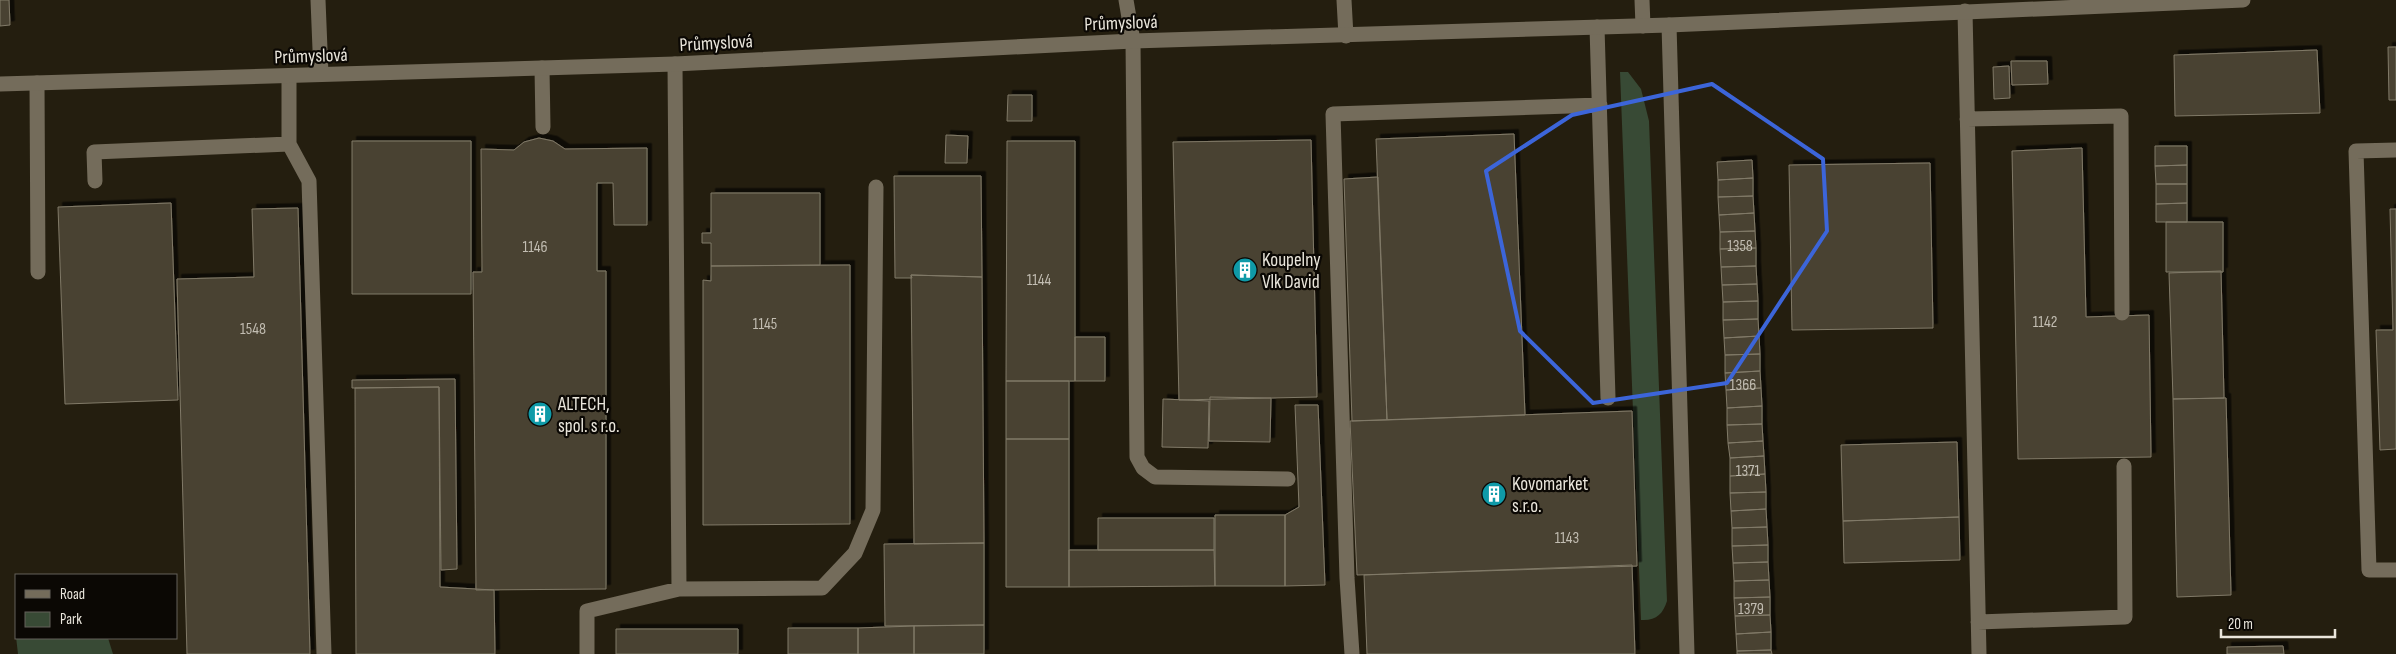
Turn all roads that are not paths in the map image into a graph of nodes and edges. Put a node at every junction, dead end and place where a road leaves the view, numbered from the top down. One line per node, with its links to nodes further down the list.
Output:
1 (318, 0): 15 (street)
2 (1126, 0): 12 (street)
3 (1344, 0): 11 (street)
4 (1642, 0): 9 (street)
5 (2243, 0): 6 (street, Průmyslová)
6 (2049, 4): 7 (street, Průmyslová)
7 (1965, 11): 8 (street, Průmyslová); 20 (street)
8 (1669, 25): 9 (street, Průmyslová); 37 (street)
9 (1643, 26): 10 (street, Průmyslová)
10 (1597, 27): 11 (street, Průmyslová); 19 (street)
11 (1346, 36): 12 (street, Průmyslová)
12 (1133, 41): 13 (street, Průmyslová); 30 (street)
13 (675, 64): 14 (street, Průmyslová); 32 (street)
14 (542, 68): 15 (street, Průmyslová); 21 (street)
15 (321, 74): 16 (street, Průmyslová)
16 (289, 76): 17 (street, Průmyslová); 22 (street)
17 (37, 83): 18 (street, Průmyslová); 26 (street)
18 (0, 84)
19 (1600, 105): 28 (street); 36 (street)
20 (1967, 119): 27 (street); 33 (street)
21 (543, 127)
22 (289, 144): 24 (street); 34 (street)
23 (2396, 150): 31 (street)
24 (95, 182)
25 (876, 187): 32 (street)
26 (38, 272)
27 (2122, 313)
28 (1608, 398)
29 (2124, 466): 33 (street)
30 (1288, 479)
31 (2396, 570)
32 (678, 590): 35 (street)
33 (1978, 622): 38 (street)
34 (324, 654)
35 (587, 654)
36 (1352, 654)
37 (1687, 654)
38 (1979, 654)

